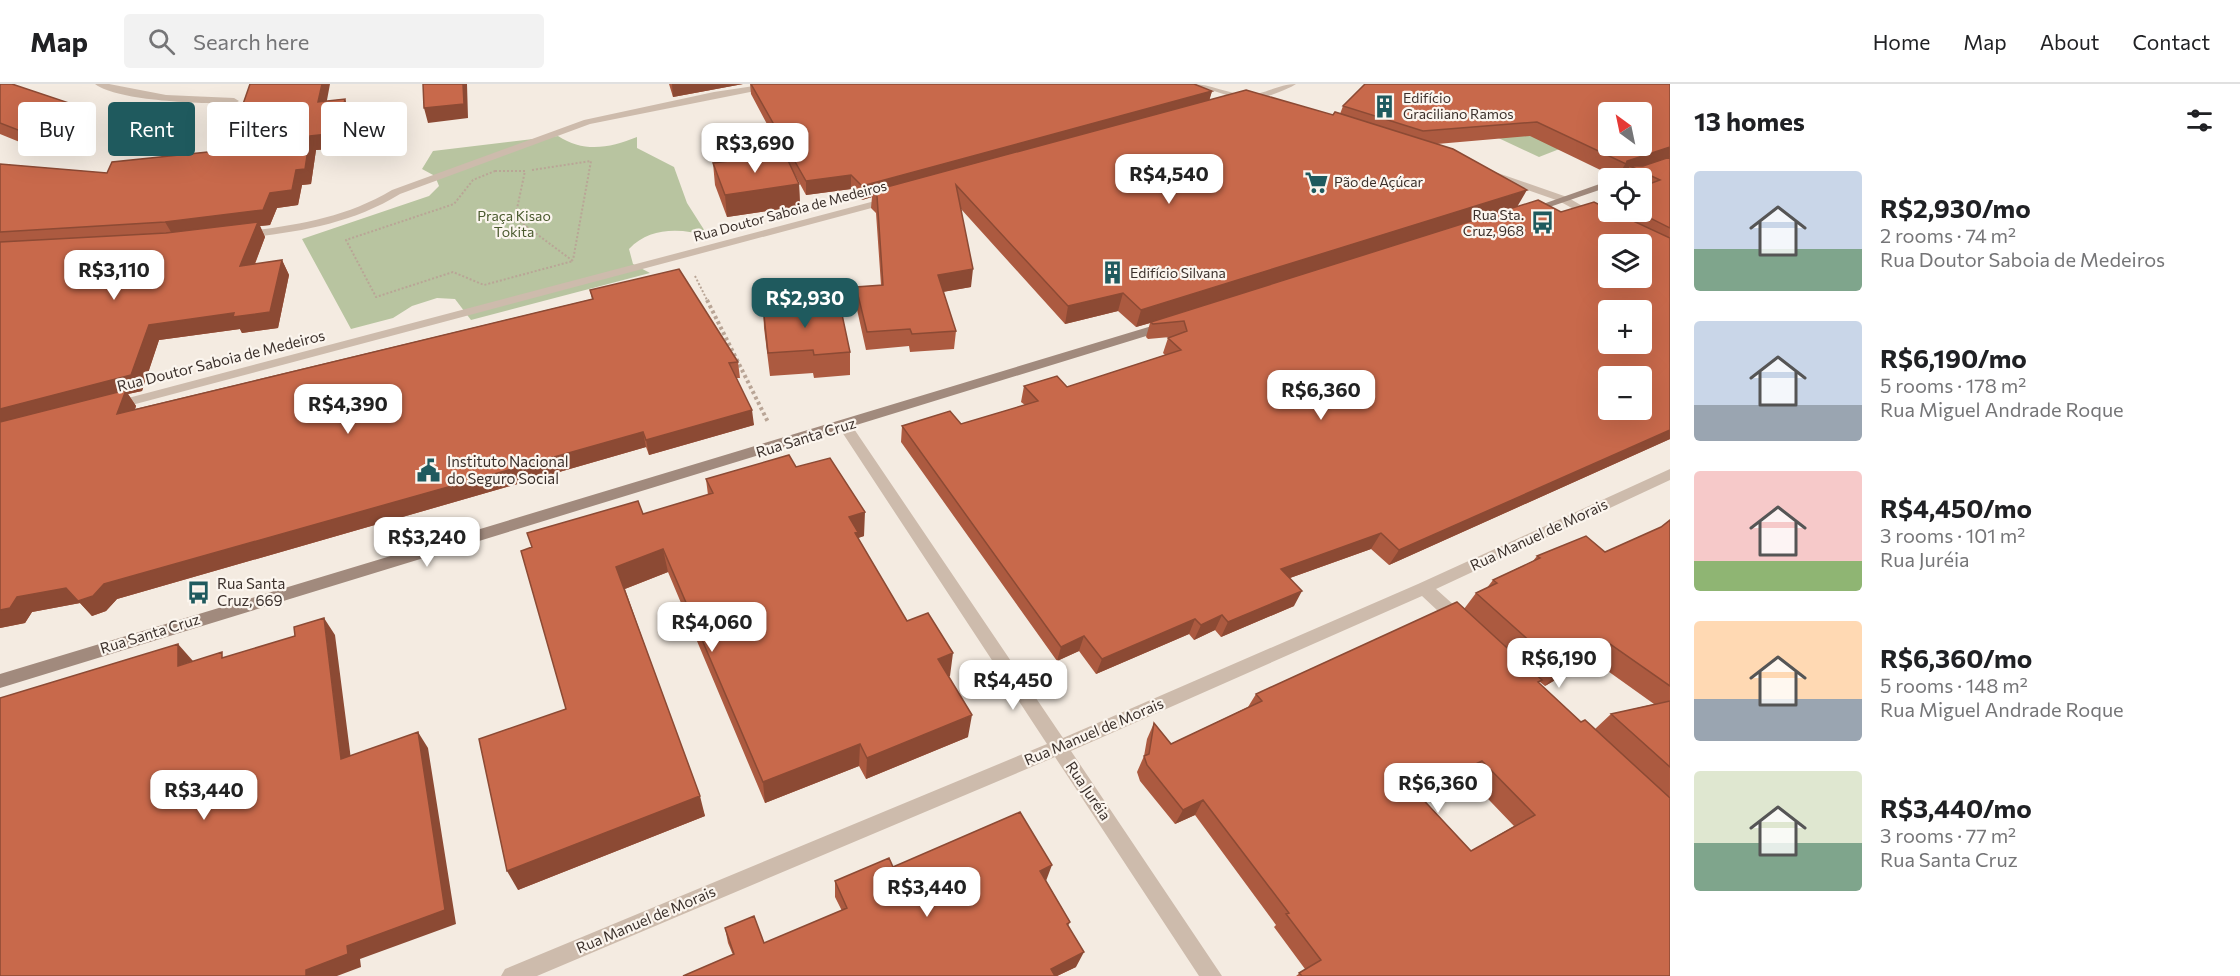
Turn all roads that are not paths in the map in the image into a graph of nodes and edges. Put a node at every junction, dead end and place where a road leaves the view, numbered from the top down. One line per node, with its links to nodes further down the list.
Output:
1 (99, 84): 6 (street)
2 (786, 84): 15 (street)
3 (1196, 84): 5 (street)
4 (1292, 84): 5 (street)
5 (1250, 99): 7 (street); 8 (street)
6 (234, 101)
7 (1233, 103)
8 (1272, 105)
9 (1476, 169): 12 (street)
10 (1598, 187): 12 (street)
11 (905, 196): 17 (street, Rua Doutor Saboia de Medeiros)
12 (1563, 199): 13 (street); 14 (street)
13 (1516, 215)
14 (1610, 224)
15 (229, 237)
16 (1175, 323): 18 (street, Rua Santa Cruz)
17 (101, 409)
18 (845, 426): 22 (street, Rua Santa Cruz); 23 (street, Rua Juréia)
19 (1670, 474): 20 (street, Rua Manuel de Morais)
20 (1424, 588): 21 (street); 23 (street, Rua Manuel de Morais)
21 (1468, 629)
22 (0, 681)
23 (1058, 748): 24 (street, Rua Manuel de Morais); 25 (street, Rua Juréia)
24 (512, 976)
25 (1211, 976)

